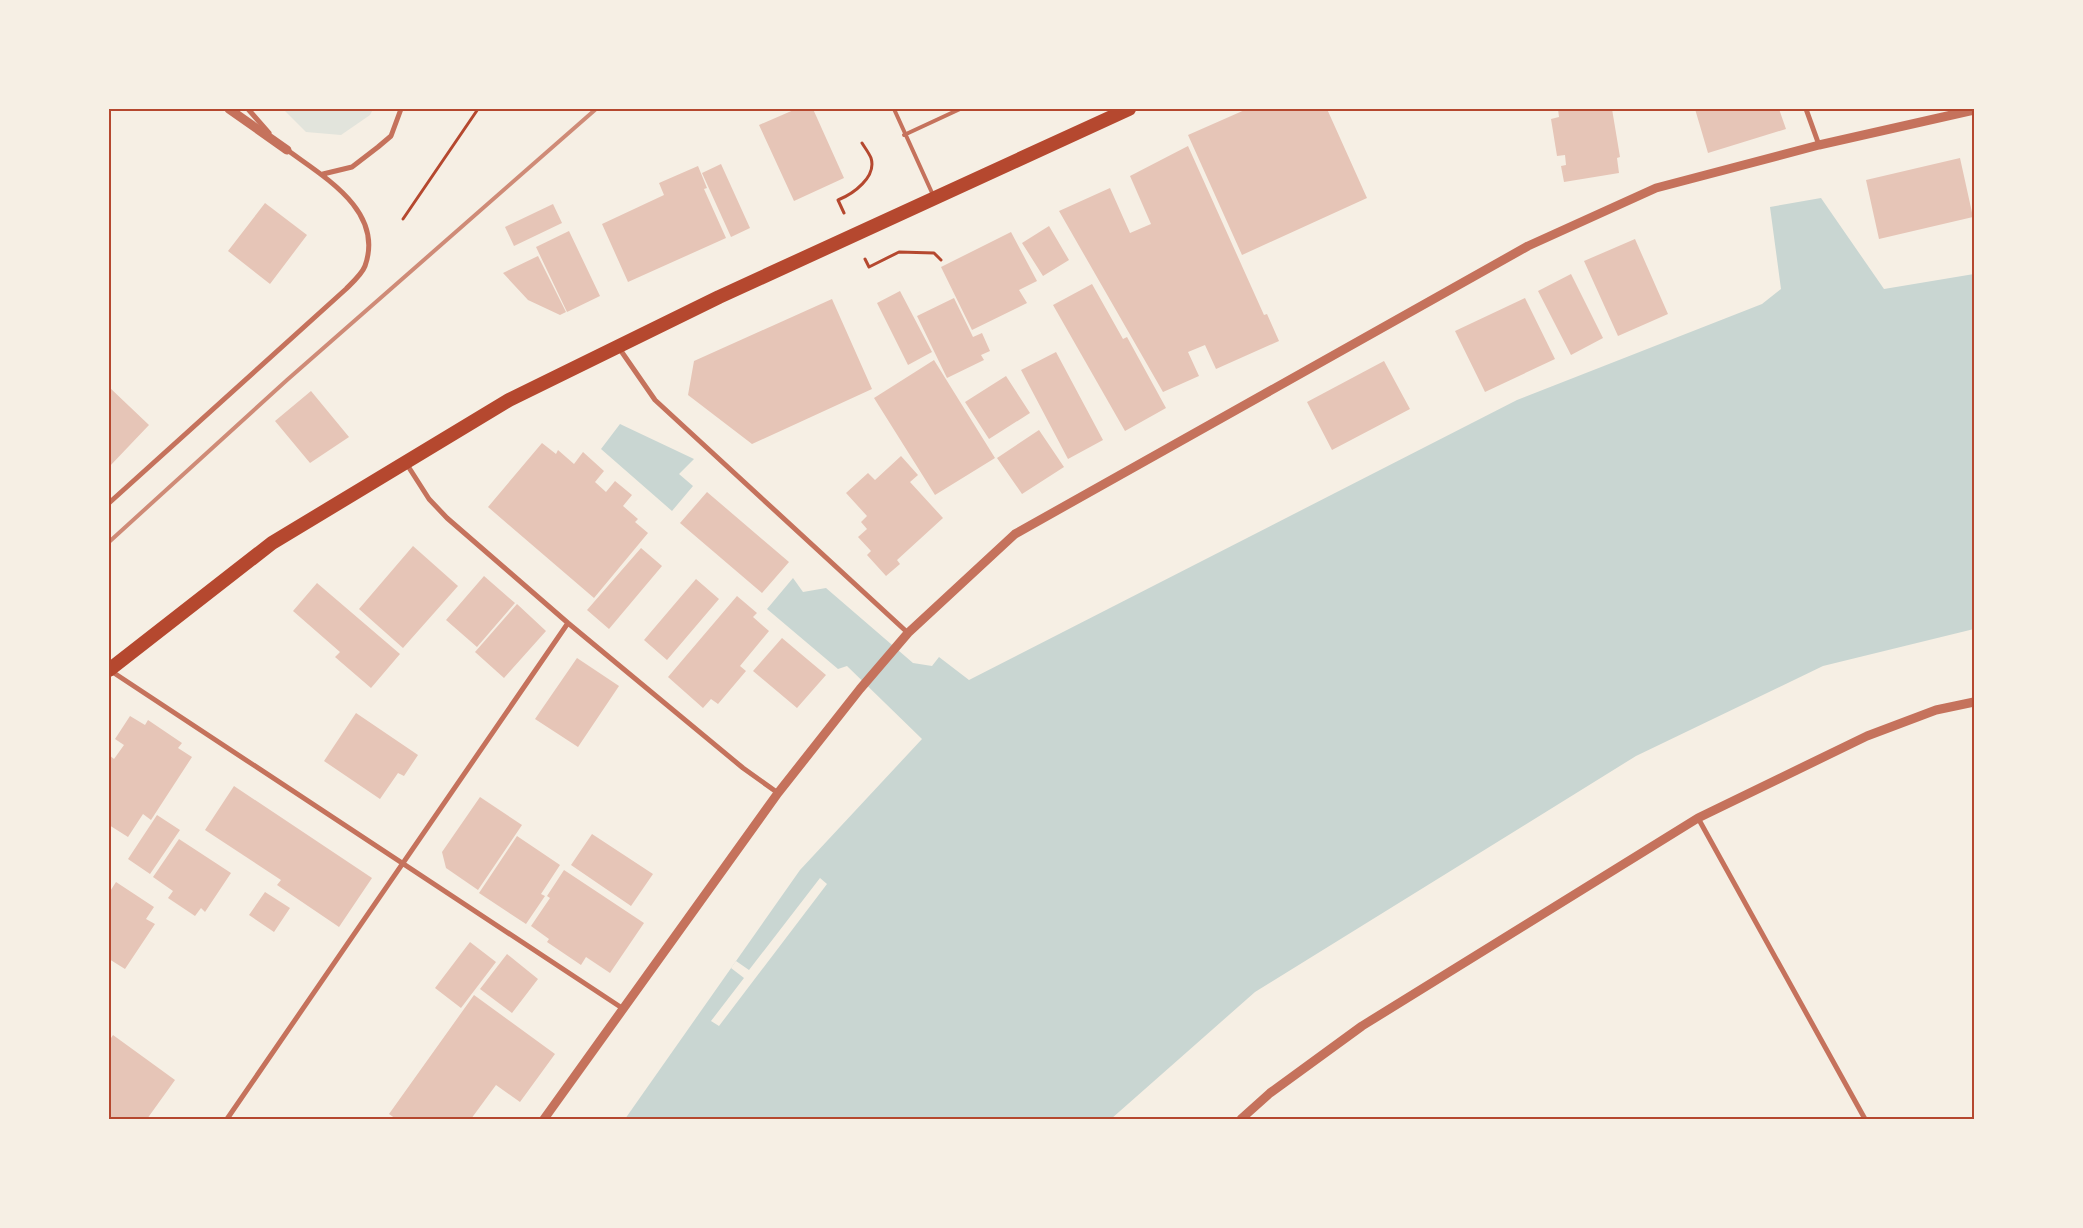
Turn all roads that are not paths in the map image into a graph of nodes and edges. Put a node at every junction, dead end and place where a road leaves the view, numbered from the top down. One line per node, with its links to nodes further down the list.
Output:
1 (229, 109): 11 (street)
2 (248, 109): 11 (street)
3 (401, 109): 12 (street)
4 (894, 109): 9 (lane)
5 (960, 109): 9 (lane)
6 (1129, 109): 13 (highway)
7 (1806, 109): 10 (street)
8 (1974, 110): 10 (street)
9 (904, 135): 13 (lane)
10 (1819, 145): 18 (street)
11 (287, 150): 12 (street)
12 (323, 174): 16 (street)
13 (935, 199): 14 (highway)
14 (618, 345): 15 (highway); 18 (street)
15 (405, 461): 17 (street); 19 (highway)
16 (109, 503)
17 (568, 623): 21 (street); 23 (street)
18 (908, 634): 21 (street)
19 (109, 670): 23 (street)
20 (1974, 702): 22 (street)
21 (778, 793): 24 (street)
22 (1698, 818): 27 (street); 28 (street)
23 (402, 863): 24 (street); 25 (street)
24 (622, 1008): 26 (street)
25 (227, 1119)
26 (544, 1119)
27 (1241, 1119)
28 (1865, 1119)

